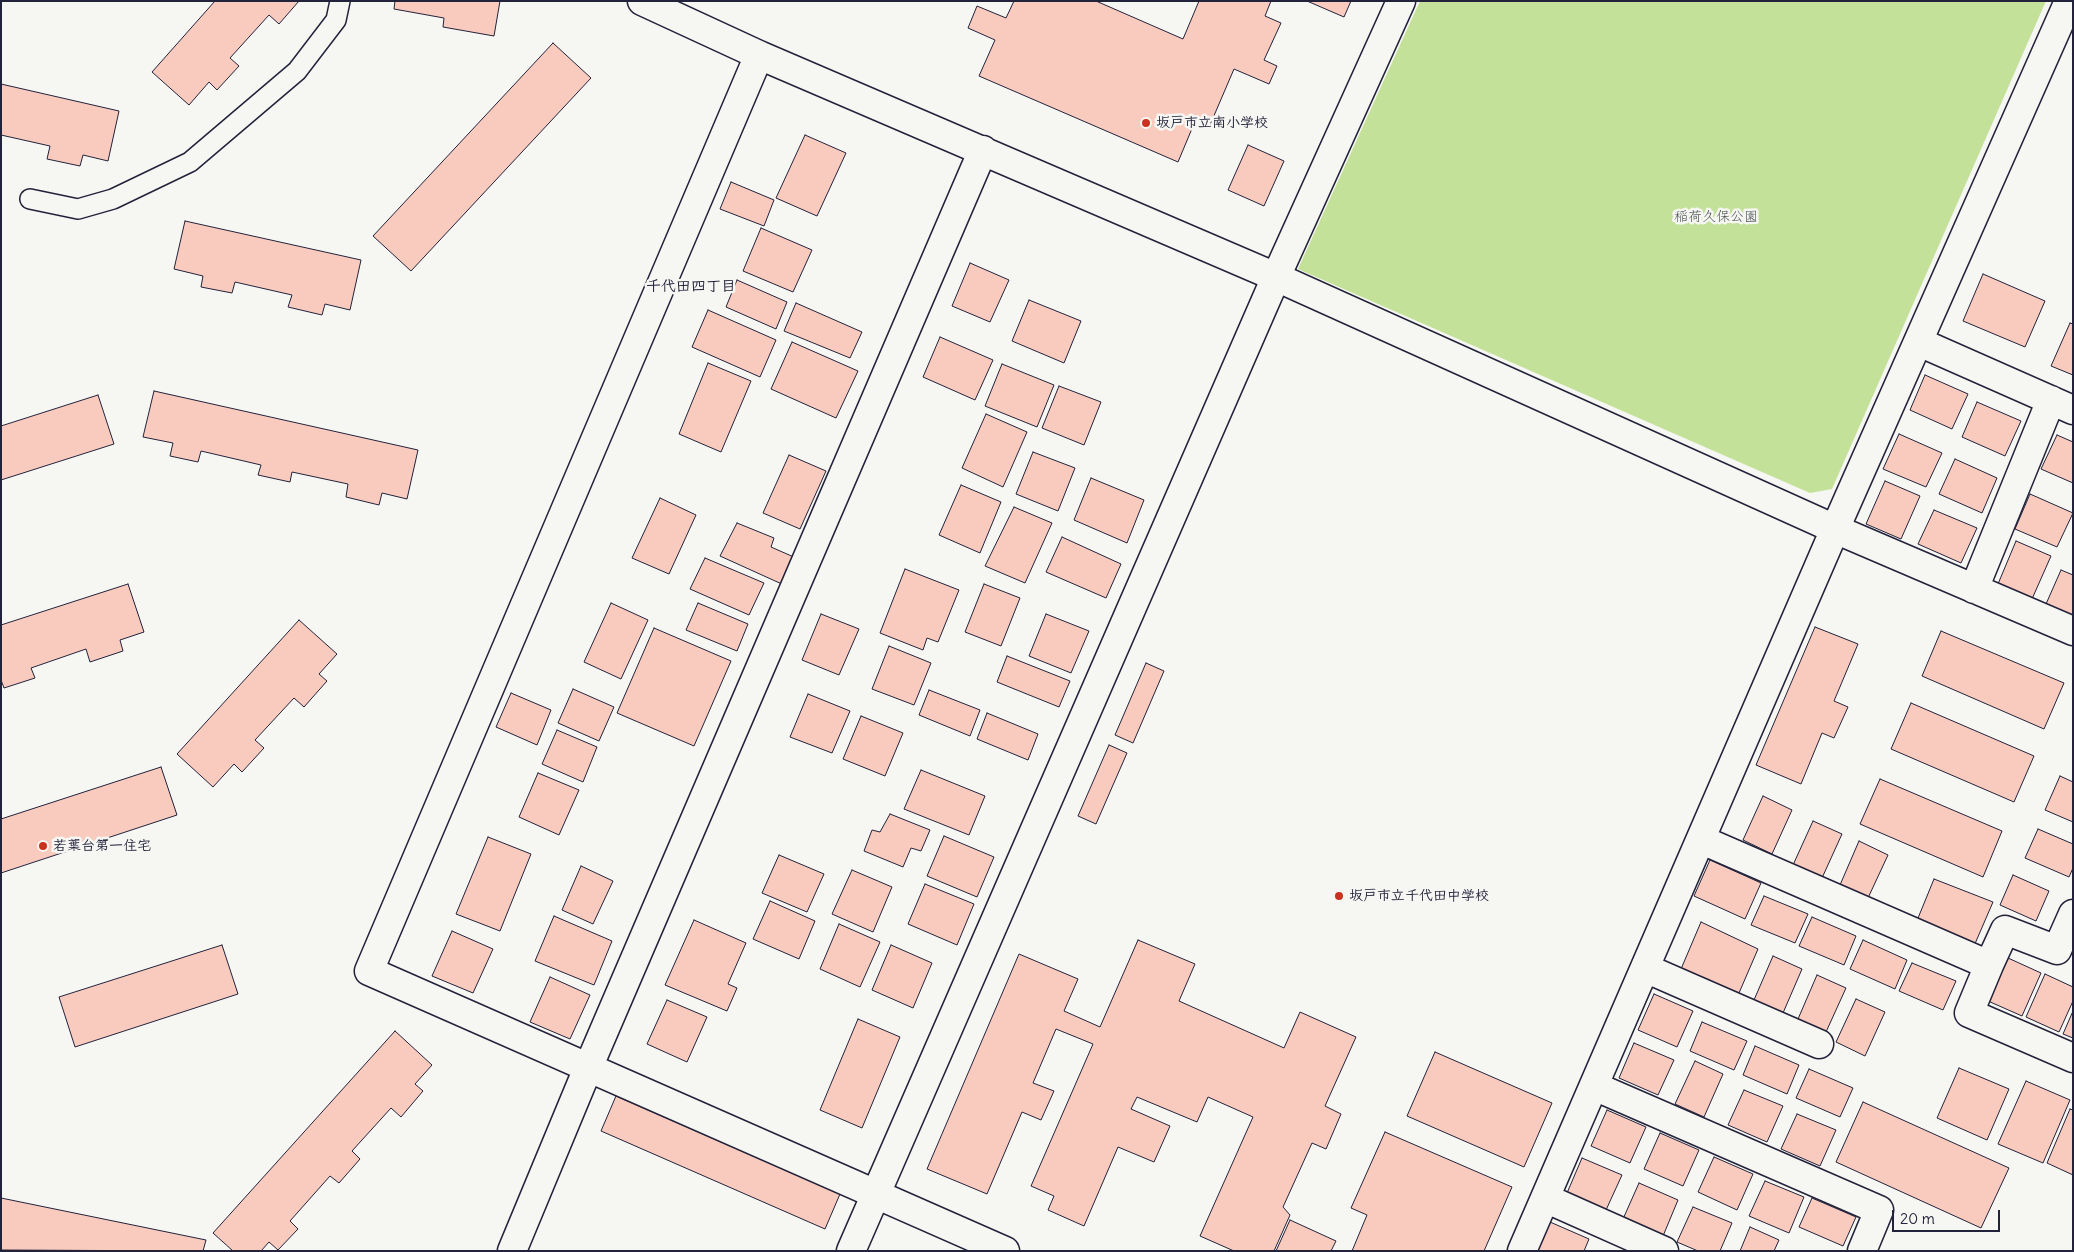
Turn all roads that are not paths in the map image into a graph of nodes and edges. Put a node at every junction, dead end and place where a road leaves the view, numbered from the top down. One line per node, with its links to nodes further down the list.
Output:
1 (340, 1): 7 (lane)
2 (642, 1): 5 (street)
3 (1401, 1): 8 (street)
4 (2069, 1): 9 (street)
5 (759, 55): 6 (street); 20 (street)
6 (983, 150): 8 (street); 20 (street)
7 (30, 198)
8 (1276, 277): 11 (street); 22 (street)
9 (1919, 342): 10 (street); 11 (street)
10 (2062, 405): 12 (street)
11 (1835, 529): 12 (street); 14 (street)
12 (1974, 588): 13 (street)
13 (2073, 631)
14 (1702, 840): 16 (street); 17 (street)
15 (2073, 914): 16 (street)
16 (1989, 965): 19 (street)
17 (1645, 968): 18 (street); 21 (street)
18 (1819, 1044)
19 (2073, 1058)
20 (588, 1068): 22 (street); 24 (street)
21 (1594, 1086): 23 (street); 29 (street)
22 (875, 1194): 25 (street); 26 (street)
23 (1545, 1198): 27 (street); 28 (street)
24 (512, 1251)
25 (850, 1251)
26 (1005, 1251)
27 (1522, 1251)
28 (1664, 1251)
29 (1862, 1251)

